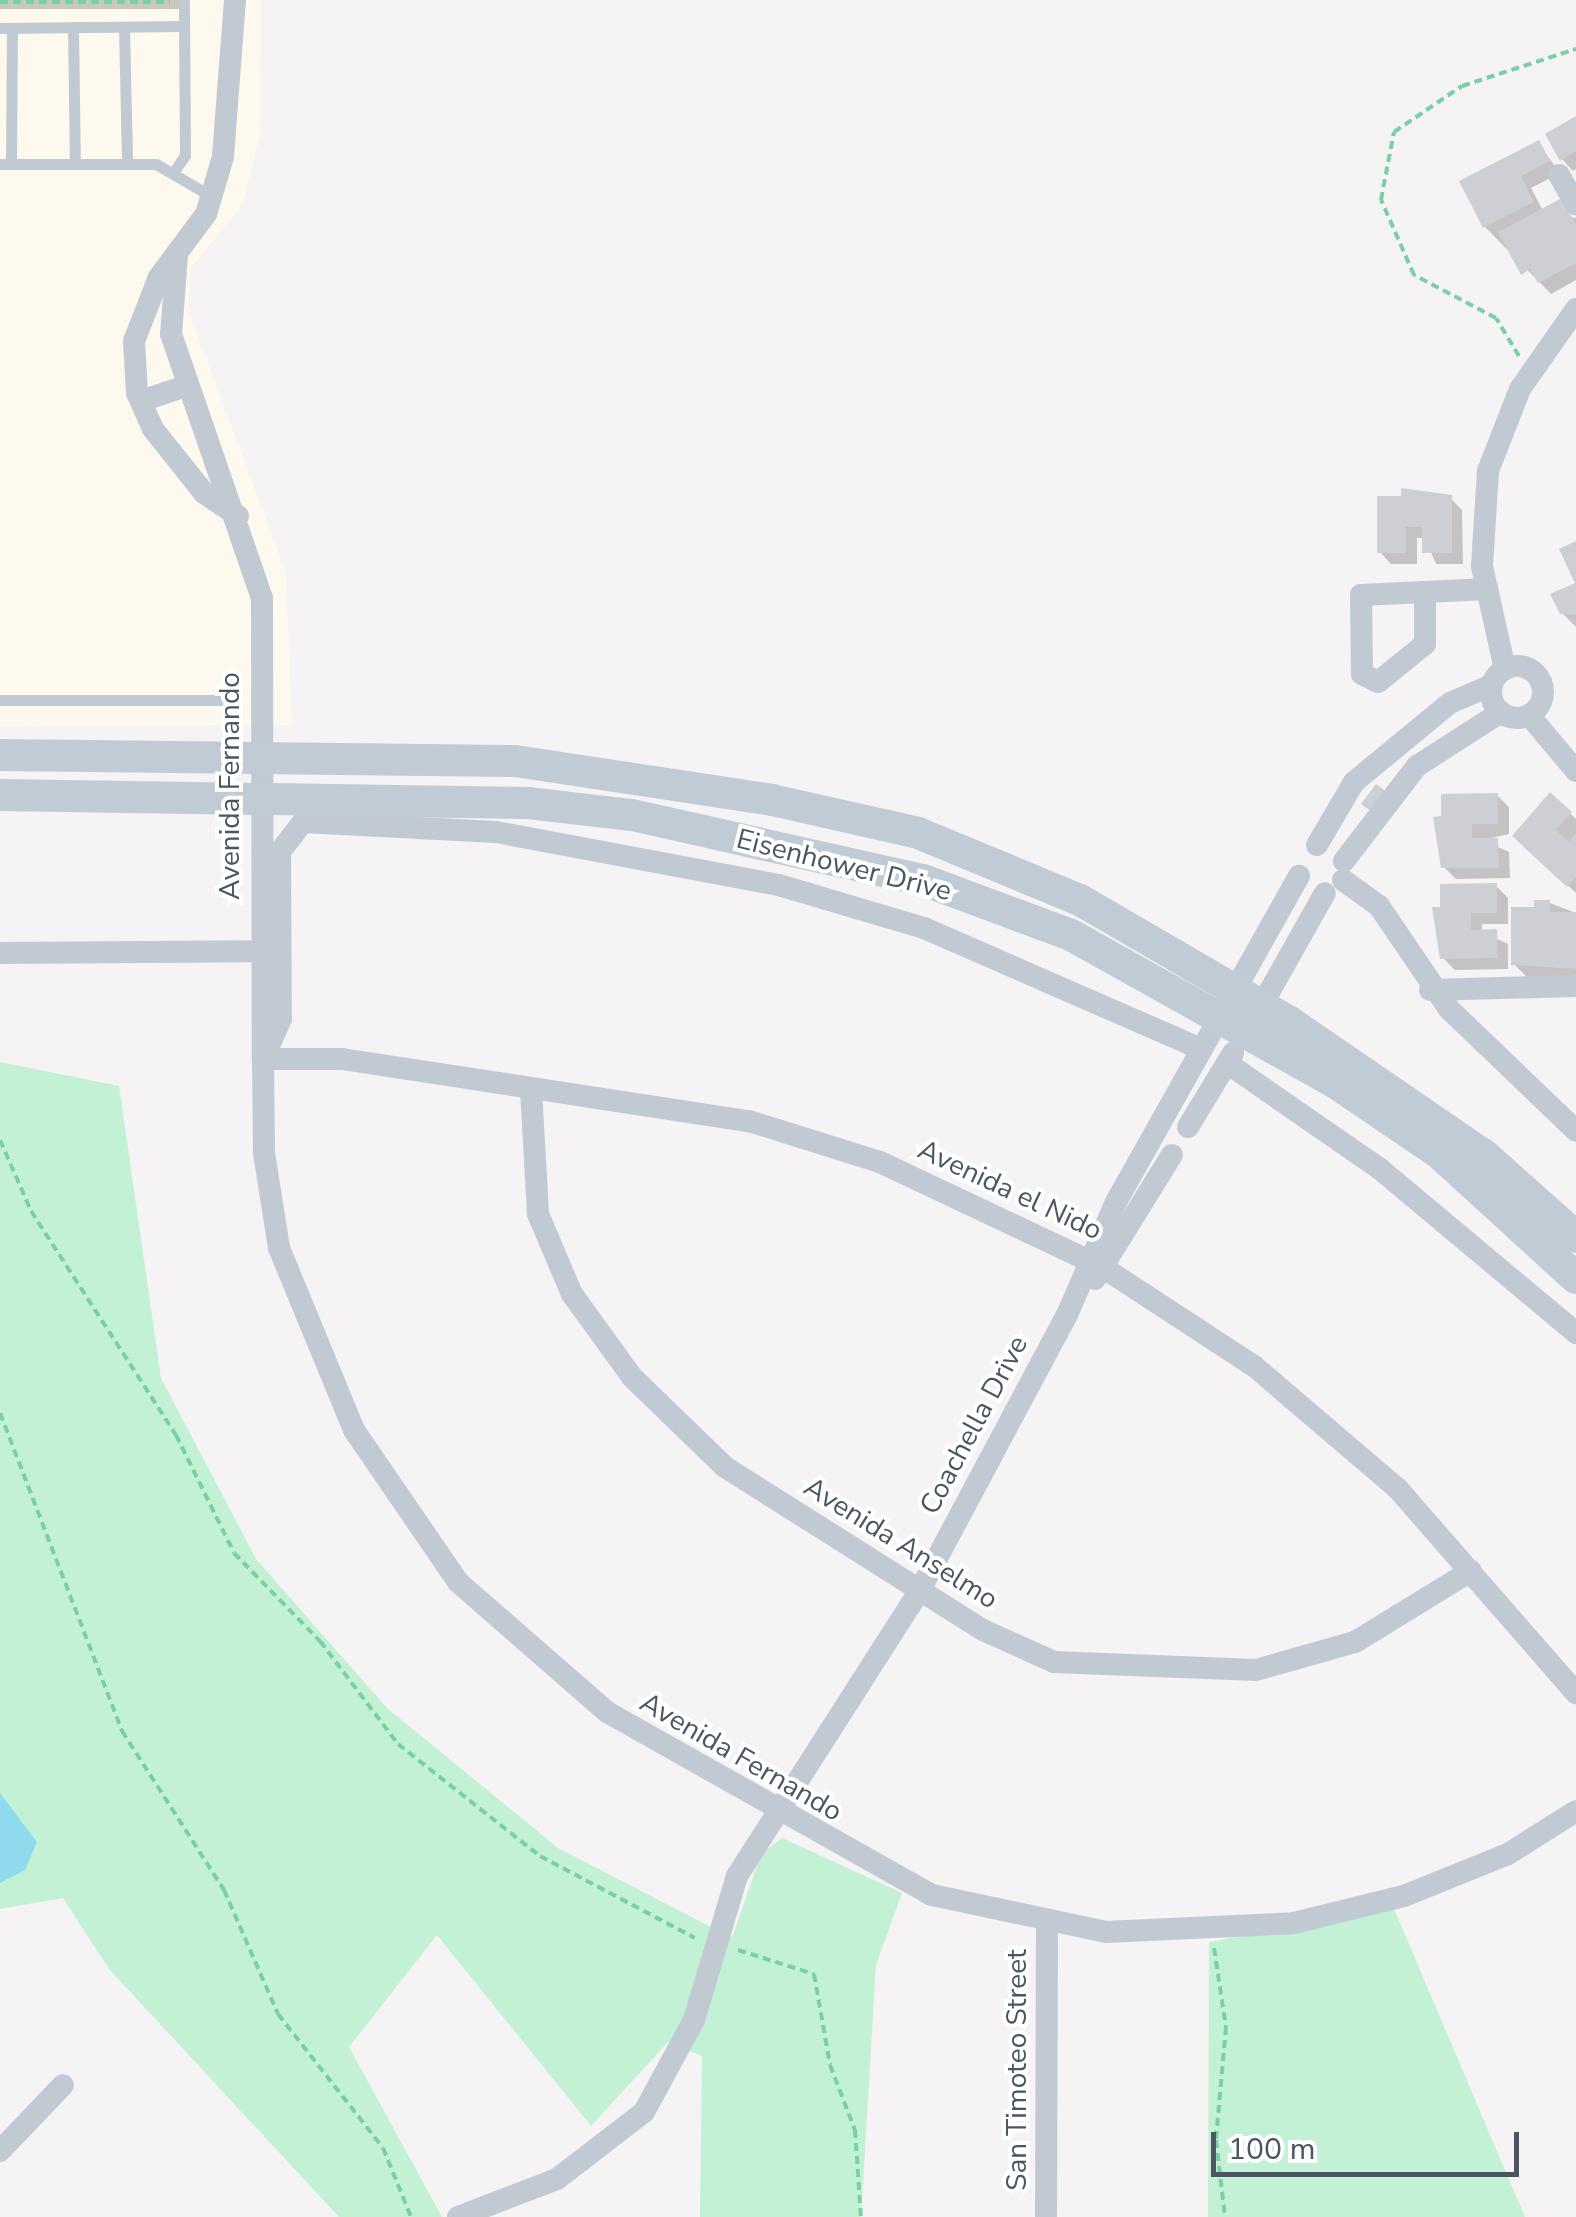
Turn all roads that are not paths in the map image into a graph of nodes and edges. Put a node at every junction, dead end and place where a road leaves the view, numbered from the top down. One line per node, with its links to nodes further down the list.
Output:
1 (235, 0): 12 (street, Avenida Fernando)
2 (184, 1): 3 (lane)
3 (184, 26): 5 (lane); 10 (lane)
4 (73, 27): 5 (lane); 6 (lane); 8 (lane)
5 (124, 27): 9 (lane)
6 (6, 28): 7 (lane)
7 (6, 164): 8 (lane)
8 (74, 164): 9 (lane)
9 (126, 164): 10 (lane)
10 (175, 170): 12 (lane)
11 (1559, 176): 13 (street)
12 (211, 196): 14 (street, Avenida Fernando)
13 (1576, 204)
14 (177, 256): 16 (street, Avenida Fernando); 17 (street, Avenida Fernando)
15 (1576, 309): 19 (street)
16 (186, 386): 17 (street); 18 (street, Avenida Fernando)
17 (140, 401): 18 (street, Avenida Fernando)
18 (238, 516): 28 (street, Avenida Fernando)
19 (1487, 589): 20 (street); 21 (street)
20 (1425, 592)
21 (1499, 677): 24 (street); 25 (street); 26 (street, Coachella Drive)
22 (0, 700): 23 (lane)
23 (234, 700)
24 (1501, 712): 25 (street); 30 (street, Coachella Drive)
25 (1528, 715): 29 (street)
26 (1386, 754): 30 (lane); 34 (street, Coachella Drive)
27 (0, 756): 28 (main road, Eisenhower Drive)
28 (260, 758): 32 (street, Avenida Fernando); 41 (main road, Eisenhower Drive)
29 (1576, 771)
30 (1409, 775): 36 (street, Coachella Drive)
31 (0, 795): 32 (main road, Eisenhower Drive)
32 (261, 796): 37 (street, Avenida Fernando); 41 (main road, Eisenhower Drive)
33 (303, 822): 42 (street, Eisenhower Drive); 43 (street, Avenida Fernando)
34 (1317, 845): 35 (street, Coachella Drive); 36 (street)
35 (1299, 876): 36 (street); 41 (street, Coachella Drive)
36 (1338, 878): 40 (street); 41 (street, Coachella Drive)
37 (259, 951): 38 (street); 43 (street, Avenida Fernando)
38 (0, 953)
39 (1576, 986): 40 (street)
40 (1430, 990): 47 (street)
41 (1241, 1011): 42 (street, Coachella Drive); 44 (street, Coachella Drive); 51 (main road, Eisenhower Drive); 53 (main road, Eisenhower Drive)
42 (1202, 1049): 49 (street, Coachella Drive)
43 (263, 1059): 45 (street, Avenida el Nido); 58 (street, Avenida Fernando)
44 (1227, 1063): 46 (street, Coachella Drive); 54 (street)
45 (531, 1088): 52 (street, Avenida el Nido); 56 (street, Avenida Anselmo)
46 (1188, 1127)
47 (1576, 1132)
48 (1172, 1154): 50 (street, Coachella Drive)
49 (1134, 1169): 50 (lane); 52 (street, Coachella Drive)
50 (1157, 1182): 52 (street, Coachella Drive)
51 (1576, 1237)
52 (1097, 1264): 55 (street, Avenida el Nido); 56 (street, Coachella Drive)
53 (1576, 1278)
54 (1576, 1333)
55 (1471, 1572): 56 (street, Avenida Anselmo); 57 (street, Avenida el Nido)
56 (920, 1590): 58 (street, Coachella Drive)
57 (1576, 1694)
58 (775, 1809): 60 (street, Avenida Fernando); 63 (street, Coachella Drive)
59 (1576, 1810): 60 (street, Avenida Fernando)
60 (1047, 1922): 64 (street, San Timoteo Street)
61 (62, 2085): 62 (street)
62 (0, 2151)
63 (458, 2217)
64 (1046, 2217)

